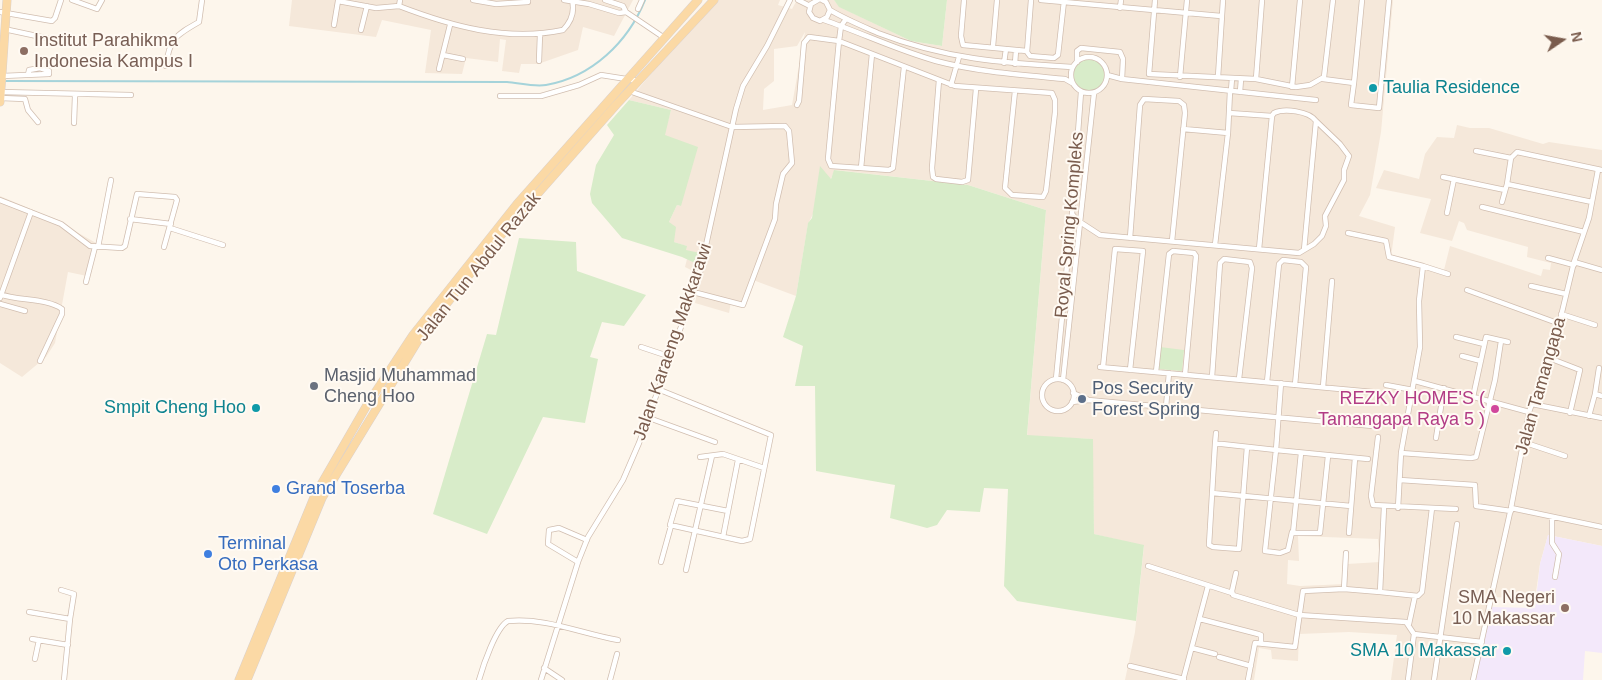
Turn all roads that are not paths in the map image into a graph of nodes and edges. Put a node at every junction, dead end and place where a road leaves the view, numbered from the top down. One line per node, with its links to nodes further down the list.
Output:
1 (6, 0): 45 (main road)
2 (62, 0): 45 (street)
3 (72, 0): 4 (street)
4 (102, 0)
5 (202, 0): 72 (street)
6 (381, 0): 39 (street)
7 (473, 0): 8 (street)
8 (528, 0)
9 (564, 0): 10 (street)
10 (572, 0): 34 (street); 56 (street)
11 (601, 0): 40 (street)
12 (605, 0): 46 (street)
13 (642, 0): 42 (street)
14 (698, 0): 57 (main road, Jalan Tun Abdul Razak)
15 (714, 0): 88 (main road, Jalan Tun Abdul Razak)
16 (790, 0): 113 (street, Jalan Karaeng Makkarawi)
17 (798, 0): 38 (street)
18 (818, 0): 38 (street)
19 (822, 0): 43 (street)
20 (964, 0): 60 (street)
21 (997, 0): 60 (street)
22 (1032, 0): 63 (street)
23 (1041, 0): 33 (street)
24 (1121, 0): 41 (street)
25 (1155, 0): 44 (street)
26 (1186, 0): 47 (street)
27 (1223, 0): 48 (street)
28 (1262, 0): 86 (street)
29 (1300, 0): 93 (street)
30 (1333, 0): 87 (street)
31 (1362, 0): 91 (street)
32 (1389, 0): 91 (street)
33 (1064, 1): 36 (street); 63 (street)
34 (590, 2): 40 (street)
35 (400, 3): 39 (street); 52 (street)
36 (1092, 3): 41 (street)
37 (367, 6): 39 (street); 51 (street); 55 (street)
38 (810, 6): 50 (street)
39 (380, 7)
40 (599, 7): 46 (street)
41 (1120, 8): 44 (street)
42 (638, 9)
43 (830, 10): 49 (street); 50 (street)
44 (1154, 10): 47 (street); 80 (street)
45 (3, 12): 54 (main road)
46 (626, 12): 57 (street)
47 (1185, 13): 48 (street); 80 (street)
48 (1221, 16): 81 (street)
49 (846, 19): 53 (street); 66 (street)
50 (824, 20): 53 (street)
51 (334, 25)
52 (450, 25): 56 (street); 64 (street)
53 (841, 26): 59 (street); 73 (street)
54 (4, 28): 58 (street); 79 (main road)
55 (361, 30)
56 (540, 34): 68 (street)
57 (663, 37): 82 (main road, Jalan Tun Abdul Razak)
58 (60, 41)
59 (839, 41): 65 (street); 107 (street); 118 (street)
60 (993, 46): 61 (street)
61 (1006, 49): 62 (street); 70 (street)
62 (1016, 50): 63 (street); 71 (street)
63 (1027, 51)
64 (443, 54): 67 (street); 76 (street)
65 (872, 54): 74 (street); 118 (street)
66 (959, 57): 70 (street); 73 (street)
67 (463, 59)
68 (539, 61)
69 (1077, 62): 75 (street); 78 (street); 85 (street)
70 (1004, 63): 71 (street)
71 (1015, 64): 75 (street)
72 (166, 66)
73 (957, 66): 90 (street); 92 (street)
74 (904, 67): 89 (street); 118 (street)
75 (1072, 67): 90 (street)
76 (439, 69)
77 (28, 75): 79 (street)
78 (1107, 75): 85 (street); 101 (street)
79 (2, 77): 100 (main road)
80 (1180, 77): 81 (street)
81 (1218, 77): 83 (street)
82 (628, 78): 88 (street); 104 (street); 163 (main road, Jalan Tun Abdul Razak)
83 (1232, 78): 84 (street); 97 (street)
84 (1240, 78): 86 (street); 99 (street)
85 (1122, 79): 97 (street)
86 (1256, 79): 93 (street)
87 (1323, 79): 91 (street); 93 (street)
88 (639, 80): 95 (main road, Jalan Tun Abdul Razak)
89 (939, 80): 92 (street); 94 (street)
90 (1072, 83): 98 (street)
91 (1354, 83)
92 (951, 85): 94 (street)
93 (1292, 86)
94 (976, 89): 96 (street)
95 (629, 91): 113 (street); 163 (main road, Jalan Tun Abdul Razak)
96 (1015, 91): 96 (street)
97 (1230, 91): 99 (street); 108 (street)
98 (1081, 92): 101 (street); 131 (street, Royal Spring Kompleks)
99 (1240, 92): 105 (street)
100 (1, 93): 102 (street); 106 (main road); 111 (street)
101 (1094, 93): 133 (street, Royal Spring Kompleks)
102 (75, 94): 103 (street); 112 (street)
103 (131, 96)
104 (500, 96)
105 (1316, 100)
106 (0, 102)
107 (797, 105)
108 (1229, 113): 109 (street); 115 (street)
109 (1272, 116): 110 (street); 143 (street)
110 (1316, 121): 144 (street); 144 (street)
111 (38, 122)
112 (74, 123)
113 (732, 127): 154 (street, Jalan Karaeng Makkarawi); 154 (street)
114 (1182, 129): 115 (street); 137 (street); 138 (street)
115 (1228, 133): 139 (street)
116 (1476, 151): 117 (street)
117 (1511, 158): 119 (street); 123 (street)
118 (861, 168)
119 (1600, 170): 127 (street, Jalan Tamangapa)
120 (1443, 177): 121 (street)
121 (1454, 179): 124 (street); 130 (street)
122 (111, 180): 141 (street)
123 (1507, 184): 124 (street); 127 (street)
124 (1506, 190): 126 (street)
125 (0, 200): 129 (street)
126 (1502, 202)
127 (1592, 202): 135 (street, Jalan Tamangapa)
128 (1482, 208): 135 (street)
129 (31, 212): 141 (street); 156 (street)
130 (1447, 213)
131 (1072, 214): 133 (street); 179 (street, Royal Spring Kompleks)
132 (130, 219): 134 (street); 134 (street); 141 (street)
133 (1080, 221): 137 (street); 181 (street, Royal Spring Kompleks)
134 (170, 226): 140 (street); 142 (street)
135 (1584, 232): 146 (street, Jalan Tamangapa)
136 (1348, 233): 147 (street)
137 (1130, 238): 138 (street)
138 (1172, 241): 139 (street)
139 (1215, 244): 143 (street)
140 (223, 245)
141 (96, 247): 151 (street)
142 (164, 247)
143 (1259, 249): 144 (street)
144 (1304, 250)
145 (1548, 258): 146 (street)
146 (1574, 263): 148 (street); 155 (street, Jalan Tamangapa)
147 (1423, 266): 149 (street); 182 (street)
148 (1602, 270)
149 (1448, 274)
150 (1332, 280): 187 (street)
151 (86, 282)
152 (1531, 286): 155 (street)
153 (1467, 290): 160 (street)
154 (694, 292): 169 (street, Jalan Karaeng Makkarawi)
155 (1566, 294): 159 (street, Jalan Tamangapa)
156 (0, 295): 171 (street)
157 (0, 304): 158 (street)
158 (25, 312)
159 (1561, 314): 160 (street, Jalan Tamangapa); 161 (street)
160 (1560, 324): 170 (street, Jalan Tamangapa)
161 (1595, 324)
162 (1456, 336): 166 (street)
163 (416, 337): 283 (main road, Jalan Tun Abdul Razak); 284 (main road, Jalan Tun Abdul Razak)
164 (1501, 341): 165 (street); 166 (street); 197 (street)
165 (1508, 342)
166 (1484, 344): 172 (street)
167 (641, 347): 169 (street)
168 (1462, 356): 172 (street)
169 (671, 357): 189 (street, Jalan Karaeng Makkarawi)
170 (1549, 358): 199 (street, Jalan Tamangapa); 202 (street)
171 (40, 361)
172 (1481, 361): 194 (street)
173 (1599, 368): 193 (street)
174 (1130, 370): 174 (street); 175 (street)
175 (1156, 372): 176 (street); 177 (street)
176 (1169, 373): 177 (street); 200 (street)
177 (1185, 375): 178 (street)
178 (1212, 377): 180 (street); 180 (street)
179 (1056, 379): 181 (street); 198 (street)
180 (1239, 379): 183 (street)
181 (1063, 380): 192 (street)
182 (1414, 381): 188 (street); 190 (street)
183 (1267, 382): 184 (street); 185 (street)
184 (1281, 383): 185 (street); 205 (street)
185 (1294, 384): 187 (street)
186 (1386, 385): 190 (street)
187 (1323, 387): 191 (street)
188 (1444, 388): 194 (street); 210 (street)
189 (660, 390): 204 (street, Jalan Karaeng Makkarawi); 225 (street)
190 (1412, 390): 217 (street)
191 (1373, 392)
192 (1073, 393): 196 (street); 198 (street)
193 (1595, 394): 195 (street); 203 (street)
194 (1473, 396): 197 (street)
195 (1602, 396)
196 (1088, 400): 198 (street); 200 (street)
197 (1490, 400): 201 (street); 217 (street)
198 (1072, 402)
199 (1532, 404): 201 (street, Jalan Tamangapa); 202 (street)
200 (1166, 407): 205 (street)
201 (1529, 412): 212 (street, Jalan Tamangapa)
202 (1570, 413): 203 (street)
203 (1589, 416): 206 (street)
204 (649, 418): 211 (street); 248 (street, Jalan Karaeng Makkarawi)
205 (1279, 418): 207 (street); 215 (street)
206 (1602, 418)
207 (1373, 426)
208 (1216, 433): 213 (street)
209 (1378, 437): 234 (street)
210 (1436, 438)
211 (715, 442)
212 (1523, 442): 220 (street); 238 (street, Jalan Tamangapa)
213 (1215, 444): 214 (street); 227 (street)
214 (1247, 447): 215 (street); 228 (street)
215 (1276, 450): 216 (street); 229 (street)
216 (1301, 453): 219 (street); 230 (street)
217 (1401, 453): 226 (street)
218 (712, 456): 221 (street); 224 (street); 232 (street)
219 (1328, 456): 222 (street); 231 (street)
220 (1565, 456)
221 (700, 457)
222 (1355, 458): 223 (street); 233 (street)
223 (1368, 459)
224 (738, 460): 225 (street); 239 (street)
225 (764, 468): 247 (street)
226 (1400, 480): 235 (street); 238 (street)
227 (1212, 493): 228 (street); 228 (street)
228 (1242, 496): 229 (street)
229 (1271, 499): 230 (street); 245 (street)
230 (1296, 502): 231 (street); 245 (street)
231 (1323, 504): 233 (street); 245 (street)
232 (702, 506): 239 (street); 242 (street); 244 (street)
233 (1351, 506): 246 (street)
234 (1384, 507): 235 (street); 259 (street)
235 (1398, 508): 236 (street)
236 (1432, 508): 237 (street); 261 (street)
237 (1456, 509)
238 (1511, 509): 240 (street); 274 (street, Jalan Tamangapa)
239 (728, 511): 247 (street)
240 (1552, 517): 243 (street); 255 (street)
241 (1457, 524): 269 (street)
242 (671, 526): 244 (street); 251 (street)
243 (1602, 527)
244 (696, 532): 247 (street); 253 (street)
245 (1292, 532)
246 (1349, 533)
247 (723, 537)
248 (587, 540): 250 (street, Jalan Karaeng Makkarawi); 250 (street)
249 (1346, 553): 257 (street)
250 (578, 562): 267 (street, Jalan Karaeng Makkarawi)
251 (662, 562)
252 (1148, 566): 256 (street)
253 (686, 570)
254 (1236, 573): 260 (street)
255 (1555, 577)
256 (1208, 586): 260 (street); 265 (street)
257 (1344, 589): 259 (street); 263 (street)
258 (61, 590): 264 (street)
259 (1380, 592): 261 (street)
260 (1232, 593): 263 (street)
261 (1415, 596): 266 (street)
262 (29, 612): 264 (street)
263 (1299, 615): 266 (street); 273 (street)
264 (70, 619): 275 (street)
265 (1200, 619): 273 (street); 276 (street)
266 (1409, 624): 268 (street)
267 (558, 626): 272 (street); 281 (street, Jalan Karaeng Makkarawi); 285 (street)
268 (1414, 634): 269 (street); 291 (street)
269 (1441, 638): 274 (street); 292 (street)
270 (32, 639): 271 (street)
271 (39, 640): 275 (street); 278 (street)
272 (618, 640)
273 (1261, 642): 280 (street)
274 (1482, 642): 293 (street, Jalan Tamangapa)
275 (68, 645): 282 (street)
276 (1192, 648): 280 (street); 289 (street)
277 (617, 654): 288 (street)
278 (35, 659)
279 (1130, 666): 289 (street)
280 (1251, 666): 290 (street)
281 (544, 668): 286 (street, Jalan Karaeng Makkarawi); 287 (street)
282 (64, 680)
283 (239, 680)
284 (247, 680)
285 (479, 680)
286 (541, 680)
287 (562, 680)
288 (610, 680)
289 (1183, 680)
290 (1248, 680)
291 (1408, 680)
292 (1434, 680)
293 (1473, 680)

